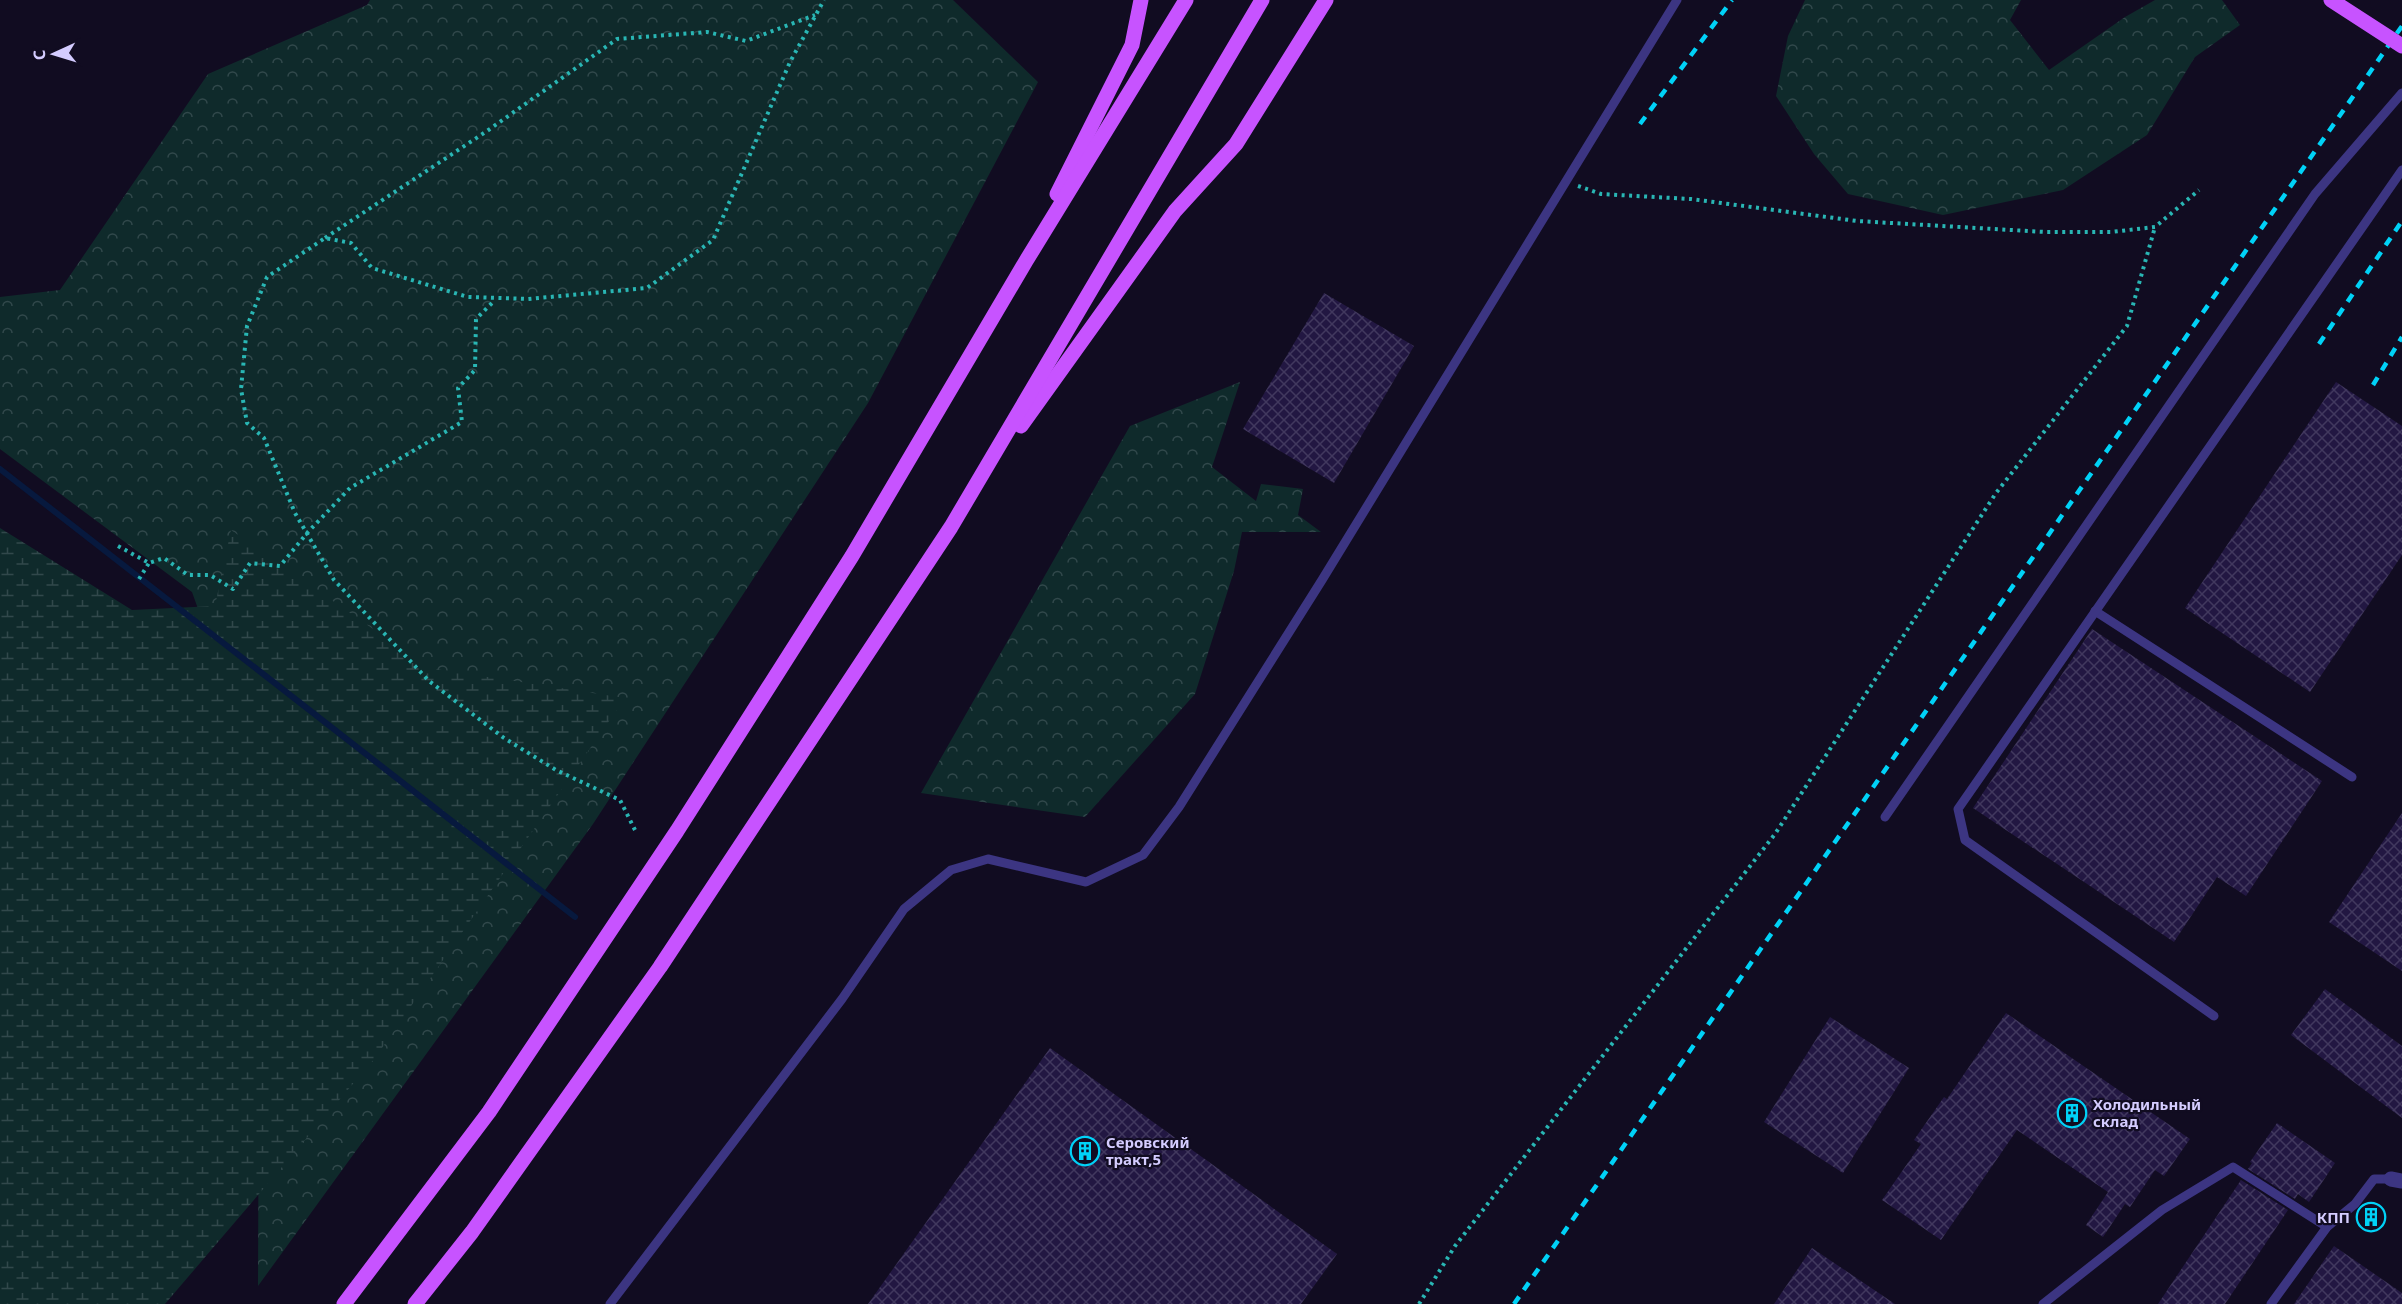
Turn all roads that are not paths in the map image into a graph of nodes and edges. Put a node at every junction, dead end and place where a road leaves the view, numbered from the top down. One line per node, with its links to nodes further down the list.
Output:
1 (1141, 0): 10 (main road)
2 (1186, 0): 10 (main road)
3 (1262, 0): 11 (main road)
4 (1326, 0): 11 (main road)
5 (1677, 0): 20 (lane)
6 (2331, 0): 7 (main road, bridge)
7 (2402, 46)
8 (2402, 93): 14 (lane)
9 (2402, 170): 12 (lane)
10 (1026, 261): 18 (main road)
11 (951, 527): 19 (main road)
12 (2095, 611): 13 (lane); 15 (lane)
13 (2352, 777)
14 (1885, 817)
15 (2214, 1016)
16 (2396, 1180): 17 (lane)
17 (2327, 1227): 21 (lane); 22 (lane)
18 (344, 1304)
19 (415, 1304)
20 (610, 1304)
21 (2043, 1304)
22 (2271, 1304)

